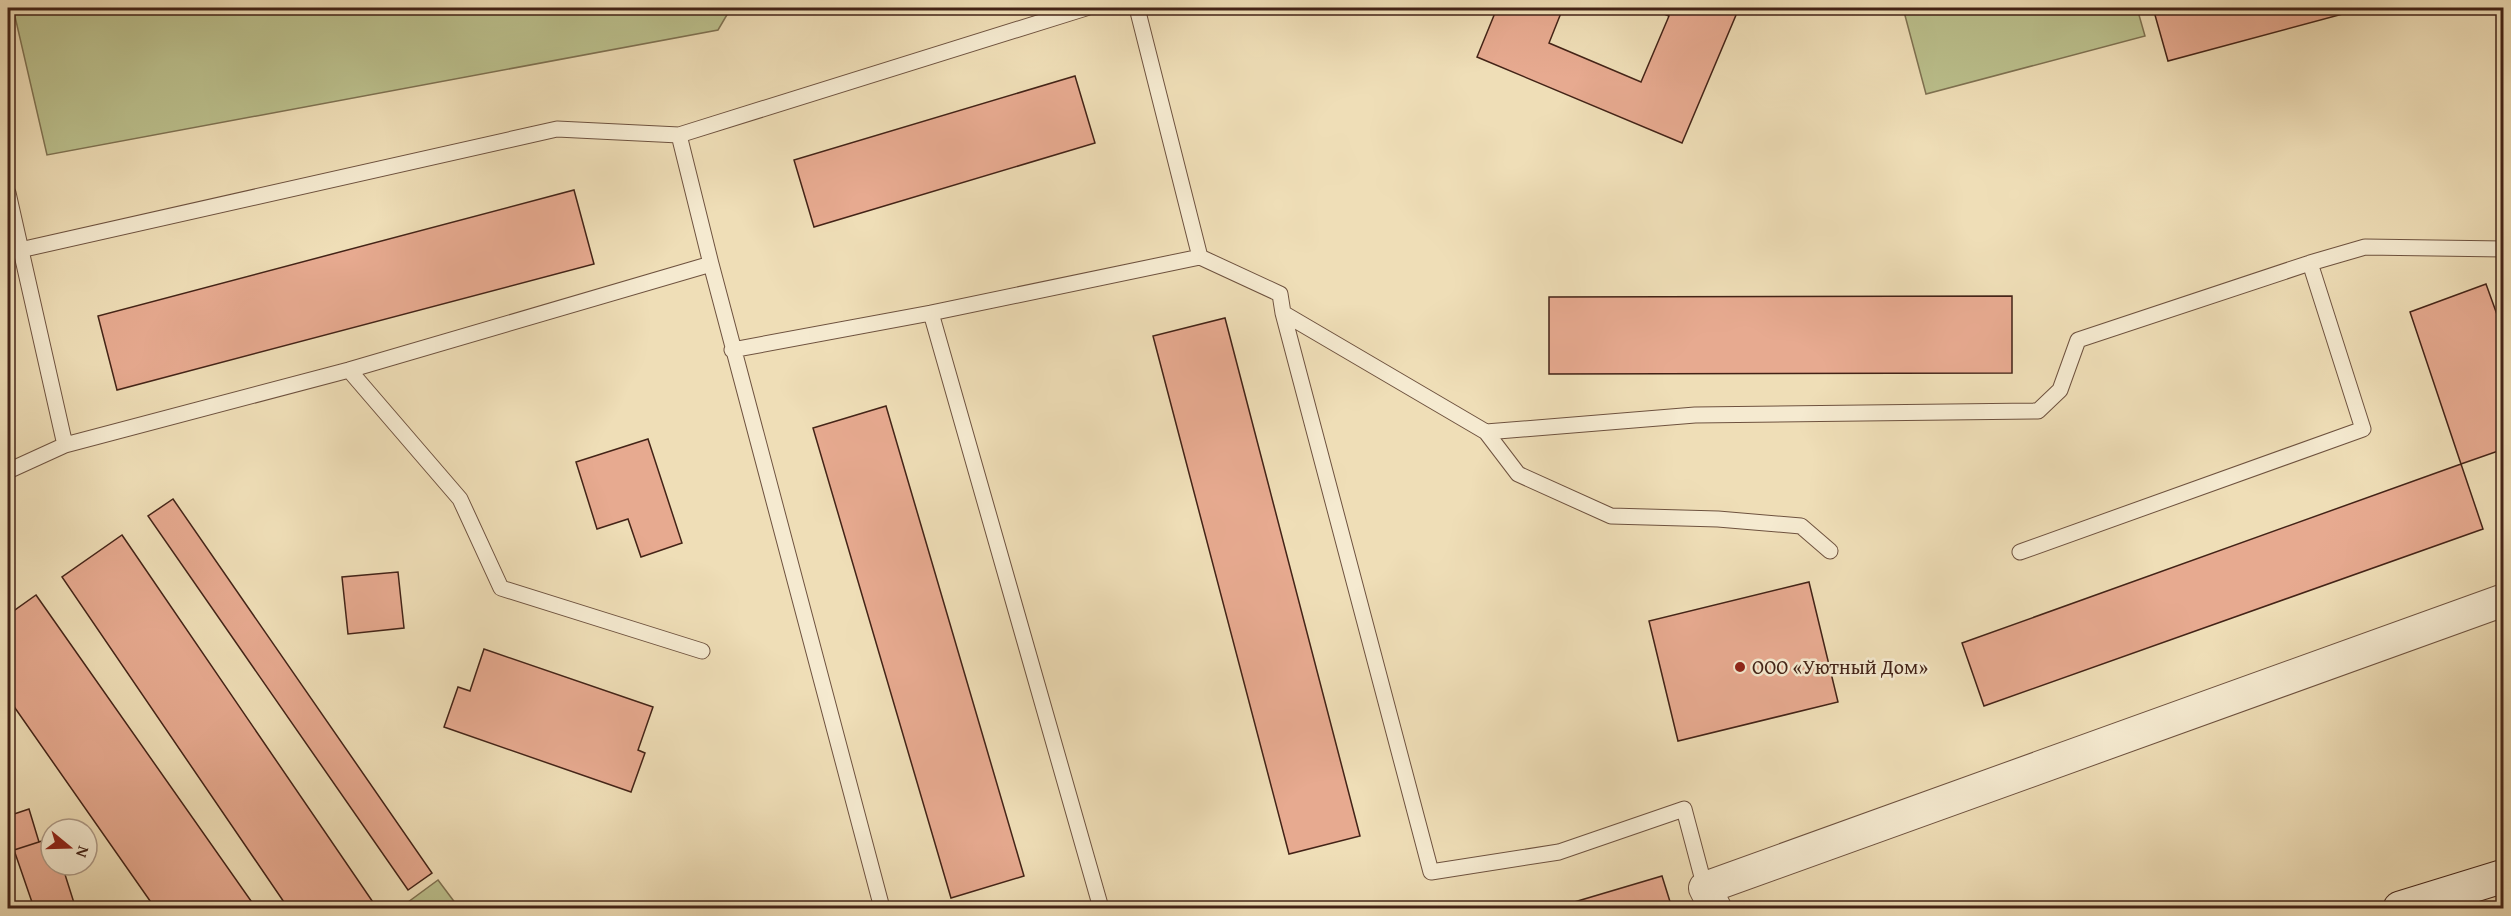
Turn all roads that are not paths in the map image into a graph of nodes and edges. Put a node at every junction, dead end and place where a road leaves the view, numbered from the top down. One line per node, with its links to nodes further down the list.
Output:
1 (1086, 8): 3 (lane)
2 (1137, 8): 7 (lane)
3 (679, 135): 6 (lane); 9 (lane)
4 (8, 193): 6 (lane)
5 (2504, 249): 8 (lane)
6 (20, 250): 15 (lane)
7 (1200, 257): 10 (lane); 11 (lane)
8 (2310, 263): 14 (lane); 18 (lane)
9 (711, 264): 12 (lane); 13 (lane)
10 (931, 313): 12 (lane); 24 (lane)
11 (1283, 313): 14 (lane); 22 (lane)
12 (732, 350): 23 (lane)
13 (349, 370): 15 (lane); 20 (lane)
14 (1486, 432): 17 (lane)
15 (65, 445): 16 (lane)
16 (8, 471)
17 (1830, 551)
18 (2020, 552)
19 (2504, 600): 22 (street)
20 (702, 651)
21 (2504, 876): 25 (main road)
22 (1710, 898)
23 (882, 909)
24 (1101, 909)
25 (2400, 909)

